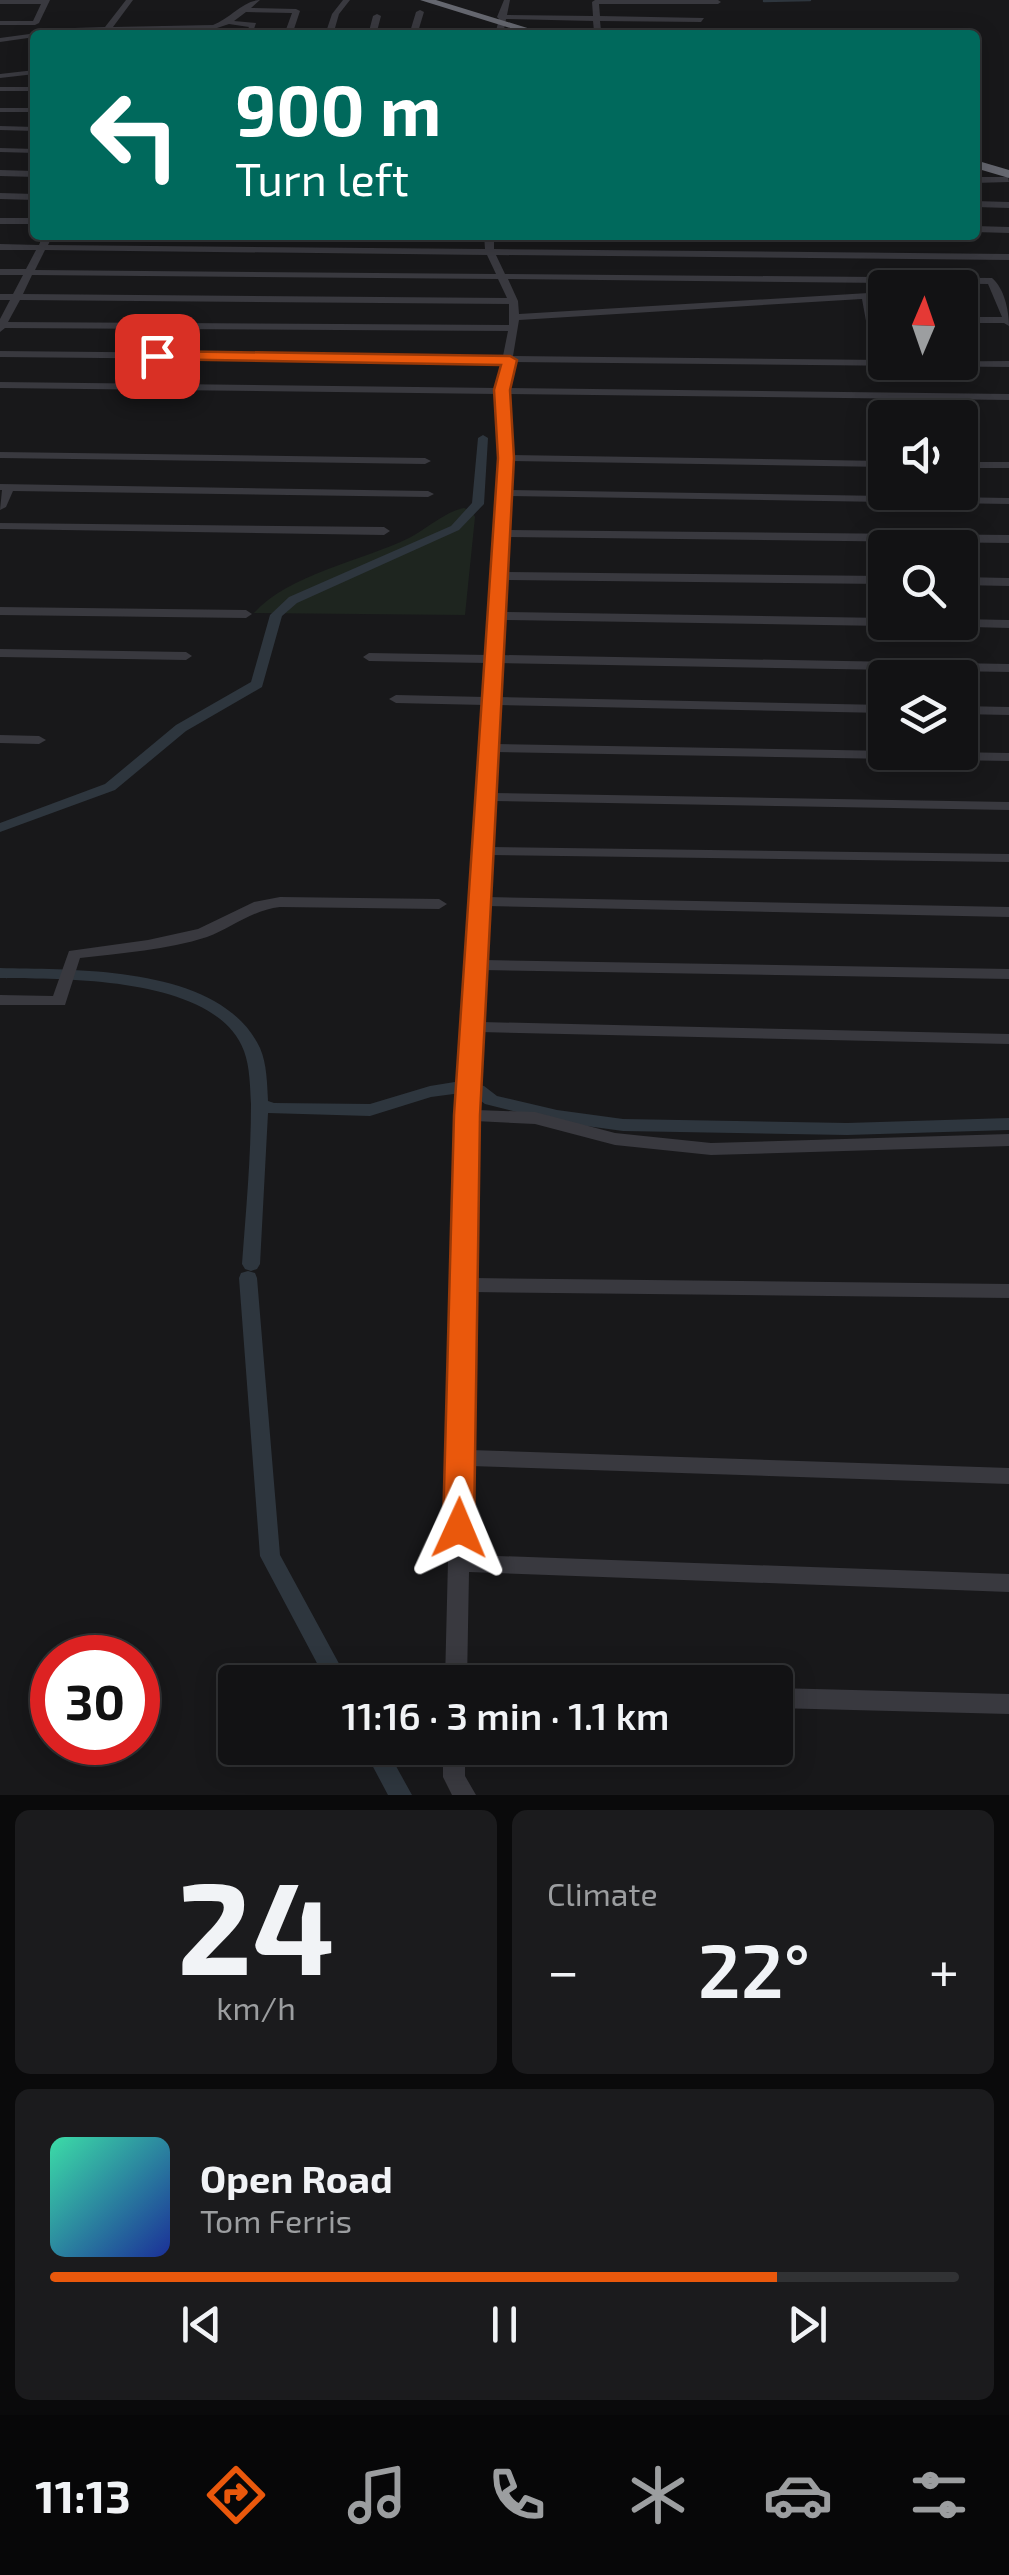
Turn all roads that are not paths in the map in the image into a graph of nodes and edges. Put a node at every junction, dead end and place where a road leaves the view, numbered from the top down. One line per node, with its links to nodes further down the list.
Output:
1 (130, 0): 20 (street)
2 (257, 0): 9 (street)
3 (347, 0): 25 (street)
4 (425, 0): 18 (highway)
5 (507, 0): 18 (street)
6 (47, 1): 7 (street); 10 (street)
7 (0, 2)
8 (718, 2): 14 (street)
9 (246, 10): 16 (street); 24 (street)
10 (42, 11): 11 (street); 17 (street)
11 (0, 12)
12 (420, 12): 27 (street)
13 (377, 16): 26 (street)
14 (595, 19): 15 (street); 18 (street); 28 (street)
15 (701, 20)
16 (228, 22): 19 (street); 23 (street)
17 (0, 23)
18 (500, 25)
19 (214, 27): 20 (street); 22 (street)
20 (110, 29): 21 (street)
21 (98, 30)
22 (205, 30)
23 (250, 30)
24 (290, 30)
25 (331, 30)
26 (373, 30)
27 (415, 30)
28 (598, 30)
29 (30, 36): 30 (street)
30 (0, 42): 31 (street)
31 (30, 45)
32 (30, 73): 33 (street)
33 (0, 76)
34 (0, 89): 35 (street)
35 (30, 89)
36 (0, 110): 37 (street)
37 (30, 110)
38 (0, 128): 39 (street)
39 (30, 129)
40 (0, 150): 41 (street)
41 (30, 151)
42 (980, 166): 45 (highway)
43 (0, 173): 44 (street)
44 (30, 174)
45 (1008, 176): 46 (street)
46 (980, 179)
47 (0, 196): 48 (street)
48 (30, 197)
49 (980, 204): 50 (street)
50 (1009, 205)
51 (0, 221): 52 (street)
52 (30, 221)
53 (980, 230): 54 (street)
54 (1009, 230)
55 (45, 240): 58 (street)
56 (489, 240): 59 (street)
57 (0, 248): 58 (street)
58 (41, 248): 59 (street); 62 (street)
59 (490, 251): 60 (street); 63 (street)
60 (1009, 257)
61 (0, 272): 62 (street)
62 (30, 272): 63 (street); 70 (street)
63 (502, 276): 64 (street); 71 (street)
64 (657, 278): 66 (street); 72 (street)
65 (1007, 278): 66 (street)
66 (992, 281): 67 (street); 76 (street)
67 (978, 284)
68 (0, 297): 70 (street)
69 (866, 297): 72 (street); 73 (street)
70 (16, 298): 71 (street); 77 (street)
71 (512, 301): 75 (street)
72 (660, 311): 75 (street)
73 (868, 311)
74 (978, 321): 76 (street)
75 (515, 322): 77 (street); 79 (street)
76 (1008, 322)
77 (1, 326)
78 (0, 354): 79 (street)
79 (510, 360): 80 (street); 82 (street)
80 (1009, 364)
81 (0, 385): 82 (street)
82 (502, 390): 83 (street); 85 (street)
83 (1009, 397)
84 (0, 455): 86 (street)
85 (506, 458): 87 (street); 91 (street)
86 (425, 461)
87 (868, 464)
88 (978, 465): 89 (street)
89 (1009, 465)
90 (4, 488): 92 (street); 94 (street)
91 (504, 493): 93 (street); 97 (street)
92 (428, 494)
93 (1009, 502)
94 (0, 507)
95 (0, 526): 96 (street)
96 (384, 530)
97 (501, 533): 98 (street); 99 (street)
98 (1009, 540)
99 (498, 576): 100 (street); 105 (street)
100 (868, 580)
101 (978, 581): 102 (street)
102 (1009, 582)
103 (0, 611): 104 (street)
104 (246, 614)
105 (496, 616): 106 (street); 112 (street)
106 (868, 622)
107 (978, 623): 108 (street)
108 (1009, 624)
109 (0, 653): 110 (street)
110 (186, 656)
111 (370, 657): 112 (street)
112 (493, 659): 113 (street); 115 (street)
113 (1009, 668)
114 (396, 700): 115 (street)
115 (490, 703): 116 (street); 121 (street)
116 (868, 709)
117 (978, 710): 118 (street)
118 (1009, 711)
119 (0, 740): 120 (street)
120 (39, 740)
121 (488, 748): 122 (street); 123 (street)
122 (1009, 757)
123 (485, 796): 124 (street); 125 (street)
124 (1009, 806)
125 (482, 850): 126 (street); 127 (street)
126 (1009, 858)
127 (479, 901): 129 (street); 130 (street)
128 (439, 904): 132 (street)
129 (1009, 912)
130 (475, 965): 131 (street); 133 (street)
131 (1009, 974)
132 (0, 1000)
133 (472, 1026): 134 (street); 135 (street)
134 (1009, 1039)
135 (467, 1115): 136 (street); 137 (street)
136 (1009, 1140)
137 (464, 1285): 138 (street); 139 (street)
138 (1009, 1291)
139 (460, 1458): 140 (street); 141 (street)
140 (1009, 1476)
141 (458, 1564): 142 (street); 143 (street)
142 (1009, 1582)
143 (456, 1665)
144 (793, 1698): 145 (street)
145 (1009, 1704)
146 (454, 1765): 147 (street)
147 (464, 1795)

